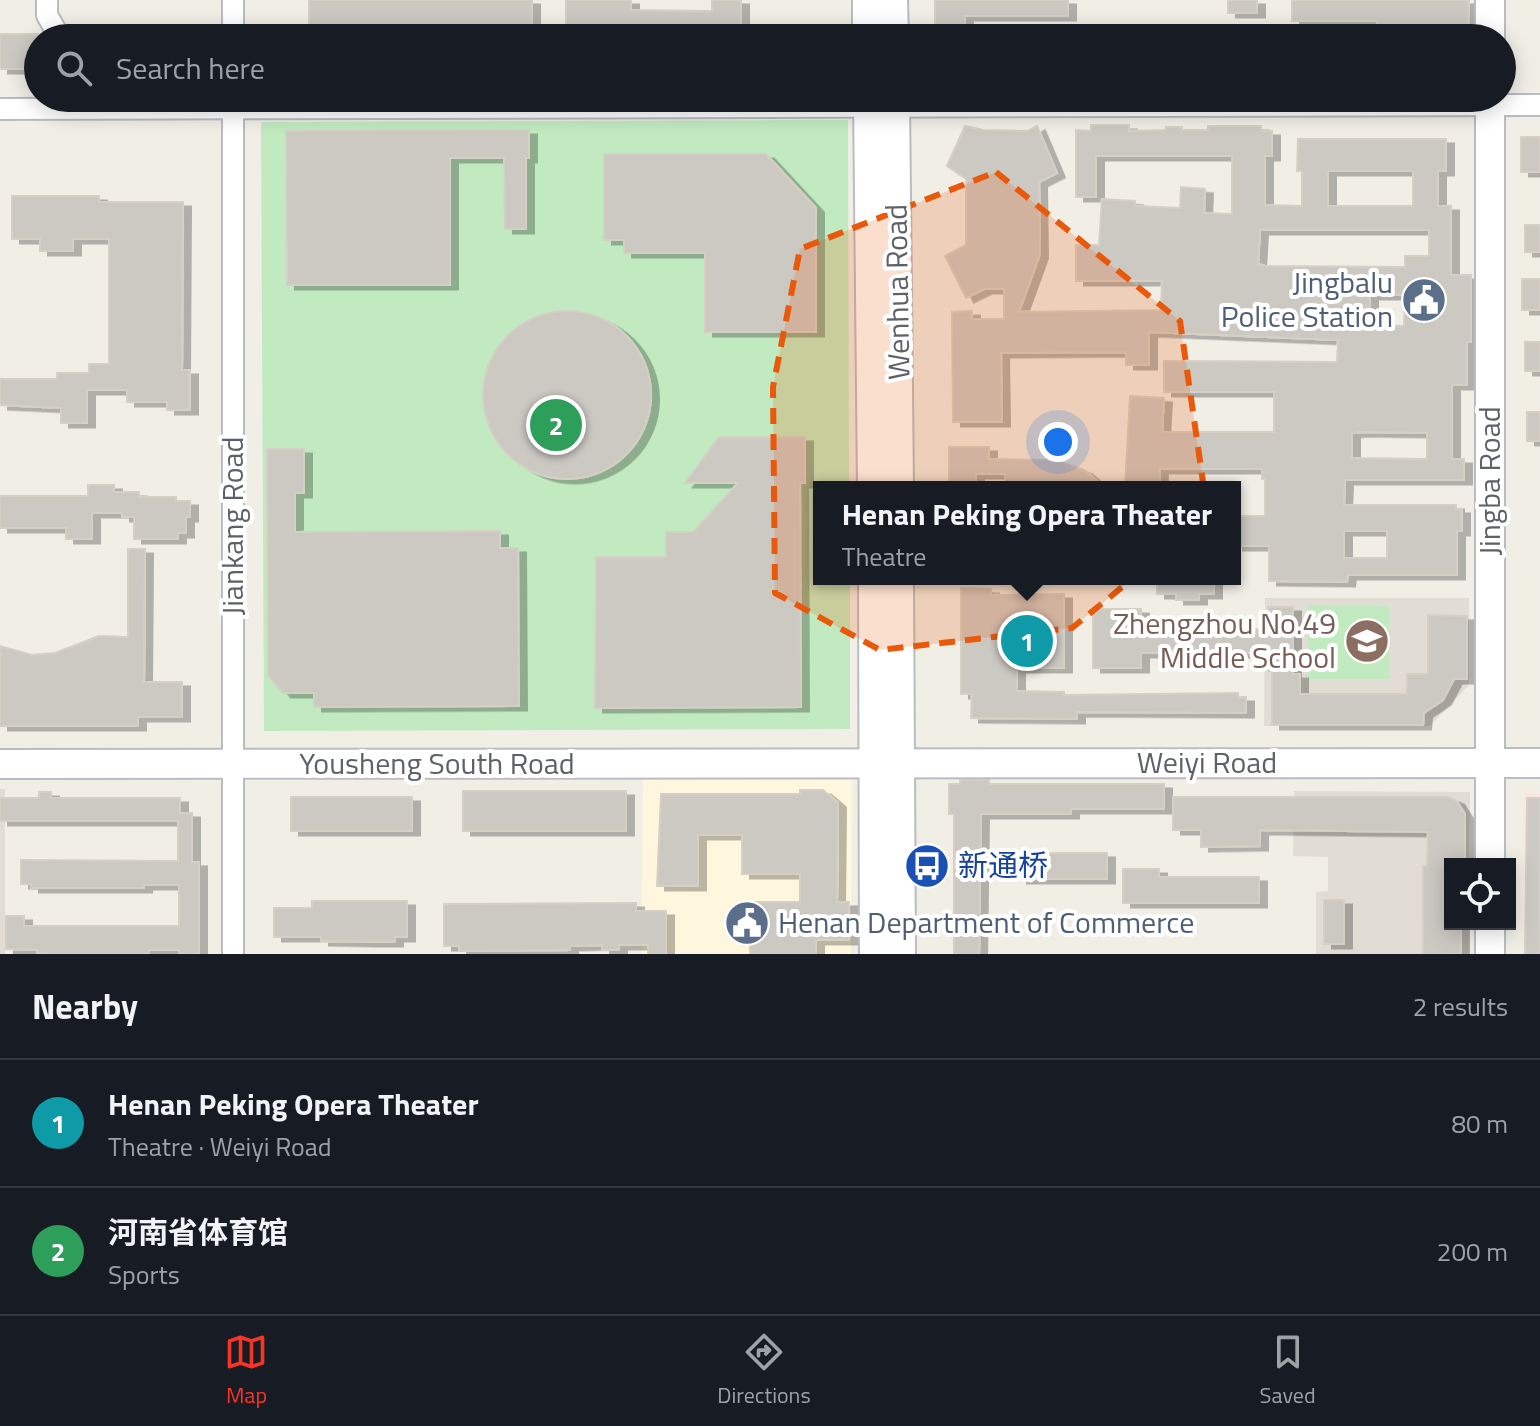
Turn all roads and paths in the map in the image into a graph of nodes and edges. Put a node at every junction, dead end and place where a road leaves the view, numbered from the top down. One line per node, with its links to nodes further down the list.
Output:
1 (47, 0): 6 (street)
2 (233, 0): 7 (street)
3 (867, 0): 8 (street)
4 (893, 0): 9 (street)
5 (1490, 0): 10 (street)
6 (52, 24)
7 (233, 24)
8 (867, 24)
9 (894, 24)
10 (1490, 24)
11 (1516, 104): 12 (street)
12 (1540, 105)
13 (24, 107): 14 (street)
14 (0, 109)
15 (233, 112): 27 (street, Jiankang Road)
16 (882, 112): 19 (street, Wenhua Road)
17 (882, 112): 20 (street, Wenhua Road)
18 (1490, 112): 24 (street, Jingba Road)
19 (872, 481)
20 (899, 481)
21 (873, 585): 23 (street)
22 (899, 585): 23 (street)
23 (887, 763): 24 (street, Weiyi Road); 27 (street, Yousheng South Road); 31 (street); 32 (street)
24 (1490, 763): 25 (street, Weiyi Road); 28 (street, Jingba Road)
25 (1540, 763)
26 (0, 764): 27 (street, Yousheng South Road)
27 (233, 764): 30 (street, Jiankang Road)
28 (1490, 858)
29 (1490, 930): 33 (street)
30 (233, 954)
31 (874, 954)
32 (901, 954)
33 (1490, 954)

